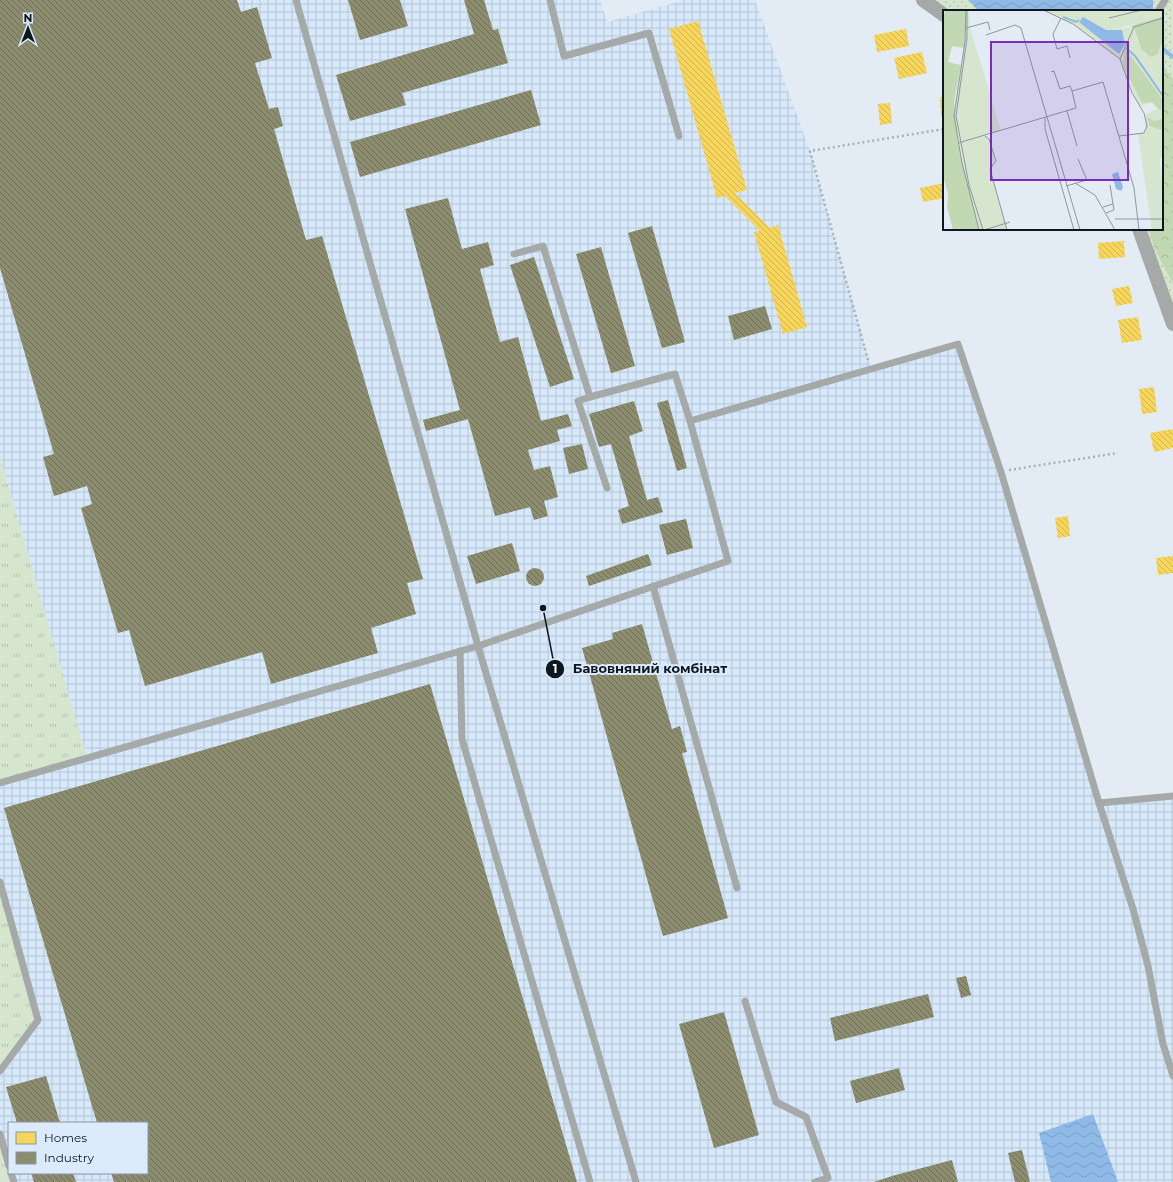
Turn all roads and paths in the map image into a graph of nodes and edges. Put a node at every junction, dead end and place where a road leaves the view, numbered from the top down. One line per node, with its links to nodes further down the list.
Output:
1 (296, 0): 19 (lane)
2 (550, 0): 8 (lane)
3 (924, 0): 6 (street)
4 (1165, 0): 5 (lane)
5 (1159, 10)
6 (943, 14)
7 (943, 129): 12 (path)
8 (679, 136)
9 (1139, 230): 11 (street)
10 (514, 254): 13 (lane)
11 (1173, 324)
12 (871, 368): 14 (lane); 16 (lane)
13 (590, 397): 14 (lane); 17 (lane)
14 (690, 421): 18 (lane)
15 (1118, 453): 16 (path)
16 (1001, 472): 23 (lane)
17 (607, 488)
18 (653, 586): 19 (lane); 25 (lane)
19 (478, 646): 20 (lane); 33 (lane)
20 (460, 651): 21 (lane); 32 (lane)
21 (0, 783)
22 (1173, 796): 23 (lane)
23 (1099, 803): 28 (lane)
24 (0, 882): 27 (lane)
25 (736, 888)
26 (745, 1001): 31 (lane)
27 (0, 1071)
28 (1173, 1076)
29 (0, 1134): 30 (lane)
30 (8, 1162)
31 (828, 1180): 34 (lane)
32 (590, 1182)
33 (636, 1182)
34 (815, 1182)

